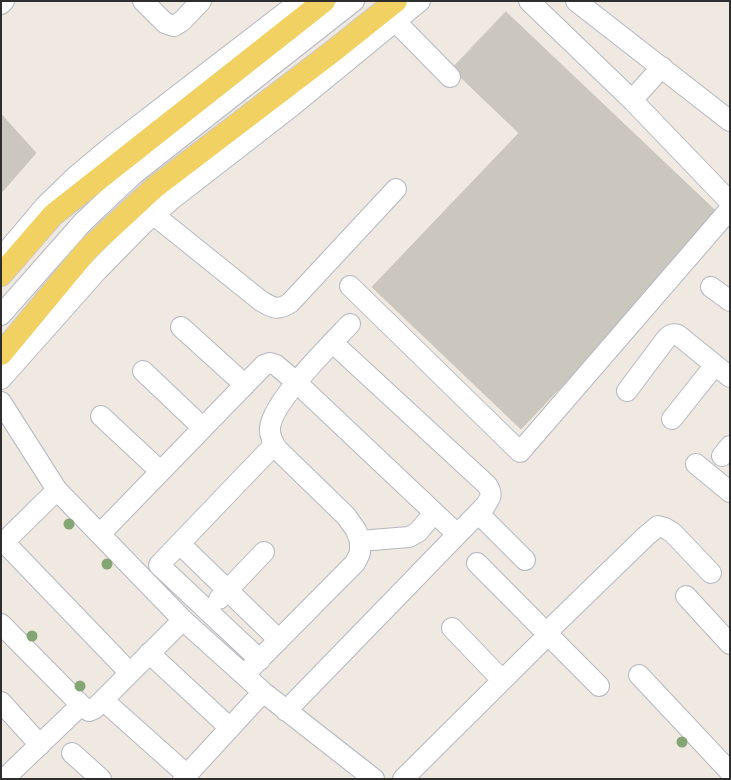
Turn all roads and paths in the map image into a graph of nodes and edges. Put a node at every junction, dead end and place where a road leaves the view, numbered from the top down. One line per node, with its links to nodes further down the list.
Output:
1 (4, 1): 10 (street)
2 (143, 1): 3 (street)
3 (201, 1)
4 (300, 1): 20 (street)
5 (324, 1): 21 (main road)
6 (354, 1): 25 (street)
7 (420, 1): 11 (street)
8 (529, 1): 14 (street)
9 (576, 1): 12 (street)
10 (1, 4)
11 (396, 11): 13 (street); 19 (street); 29 (main road)
12 (662, 68): 14 (street); 15 (street)
13 (450, 77)
14 (632, 100): 17 (street)
15 (730, 121)
16 (396, 190): 19 (street)
17 (730, 202)
18 (730, 209): 22 (street)
19 (154, 215): 32 (street)
20 (1, 258)
21 (1, 275)
22 (350, 286)
23 (711, 287): 24 (street)
24 (730, 301)
25 (1, 315)
26 (350, 324): 28 (street)
27 (181, 327): 34 (street)
28 (333, 343): 33 (street); 46 (street)
29 (1, 354)
30 (724, 369): 35 (street); 38 (street)
31 (142, 371): 39 (street)
32 (1, 380)
33 (296, 382): 34 (street); 40 (street); 45 (street)
34 (245, 385): 39 (street)
35 (627, 391)
36 (1, 402): 43 (street)
37 (101, 416): 42 (street)
38 (672, 419)
39 (203, 428): 42 (street)
40 (274, 445): 49 (street); 51 (street)
41 (696, 464): 44 (street)
42 (160, 471): 47 (street)
43 (58, 490): 47 (street); 50 (street)
44 (730, 492)
45 (434, 513): 48 (street); 49 (street)
46 (478, 513): 48 (street); 53 (street)
47 (100, 534): 59 (street)
48 (457, 534): 76 (street)
49 (360, 541): 63 (street)
50 (2, 544): 67 (street)
51 (180, 544): 56 (street); 58 (street)
52 (264, 552): 56 (street)
53 (525, 560)
54 (477, 563): 62 (street)
55 (711, 573): 62 (street)
56 (227, 590): 58 (street); 63 (street)
57 (686, 596): 64 (street)
58 (208, 611): 66 (street)
59 (183, 620): 65 (street); 68 (street)
60 (1, 624): 75 (street)
61 (452, 628): 70 (street)
62 (544, 631): 70 (street); 71 (street)
63 (279, 640): 66 (street)
64 (730, 644)
65 (149, 653): 67 (street); 77 (street)
66 (260, 660): 68 (street)
67 (130, 673): 73 (street)
68 (244, 675): 72 (street)
69 (639, 675): 80 (street)
70 (502, 680): 85 (street)
71 (599, 686)
72 (263, 692): 76 (street); 77 (street)
73 (103, 700): 75 (street); 81 (street)
74 (1, 702): 78 (street)
75 (80, 705): 78 (street)
76 (286, 711): 84 (street)
77 (230, 728): 81 (street)
78 (40, 745): 82 (street)
79 (72, 753): 83 (street)
80 (730, 772)
81 (185, 777)
82 (4, 779)
83 (101, 779)
84 (374, 779)
85 (403, 779)

